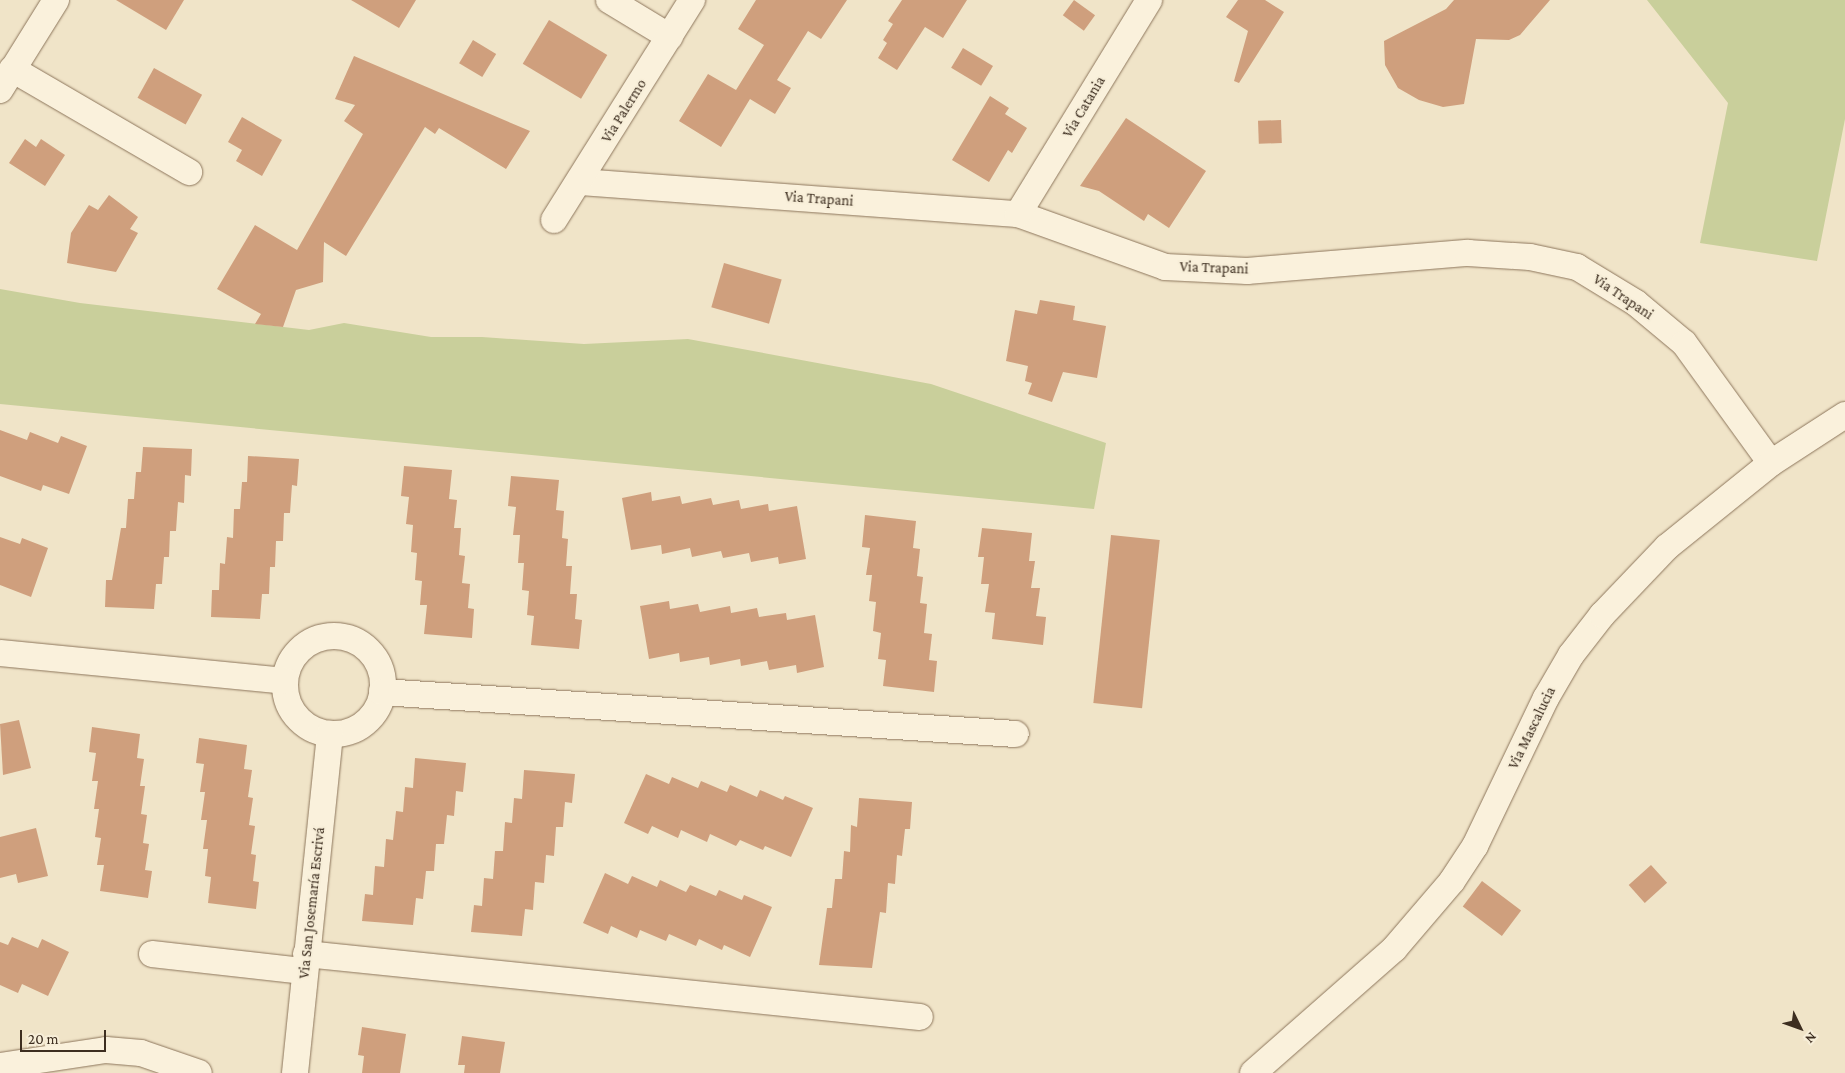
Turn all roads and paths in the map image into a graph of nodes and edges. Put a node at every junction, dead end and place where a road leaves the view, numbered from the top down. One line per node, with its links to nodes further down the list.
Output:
1 (56, 0): 6 (street)
2 (609, 0): 5 (street)
3 (692, 0): 5 (street, Via Palermo)
4 (1150, 0): 9 (street, Via Catania)
5 (670, 37): 8 (street, Via Palermo)
6 (6, 79): 7 (street)
7 (189, 172)
8 (580, 182): 9 (street, Via Trapani); 10 (street, Via Palermo)
9 (1018, 214): 12 (street, Via Trapani)
10 (554, 220)
11 (1845, 415): 12 (street, Via Mascalucia)
12 (1771, 463): 24 (street, Via Mascalucia)
13 (0, 653): 14 (street)
14 (285, 681): 15 (street); 16 (street)
15 (382, 692): 16 (street); 17 (street)
16 (330, 734): 19 (street, Via San Josemaría Escrivá)
17 (1016, 734)
18 (152, 954): 19 (street)
19 (305, 962): 20 (street); 23 (street, Via San Josemaría Escrivá)
20 (920, 1017)
21 (0, 1066): 22 (street)
22 (199, 1073)
23 (295, 1073)
24 (1253, 1073)

